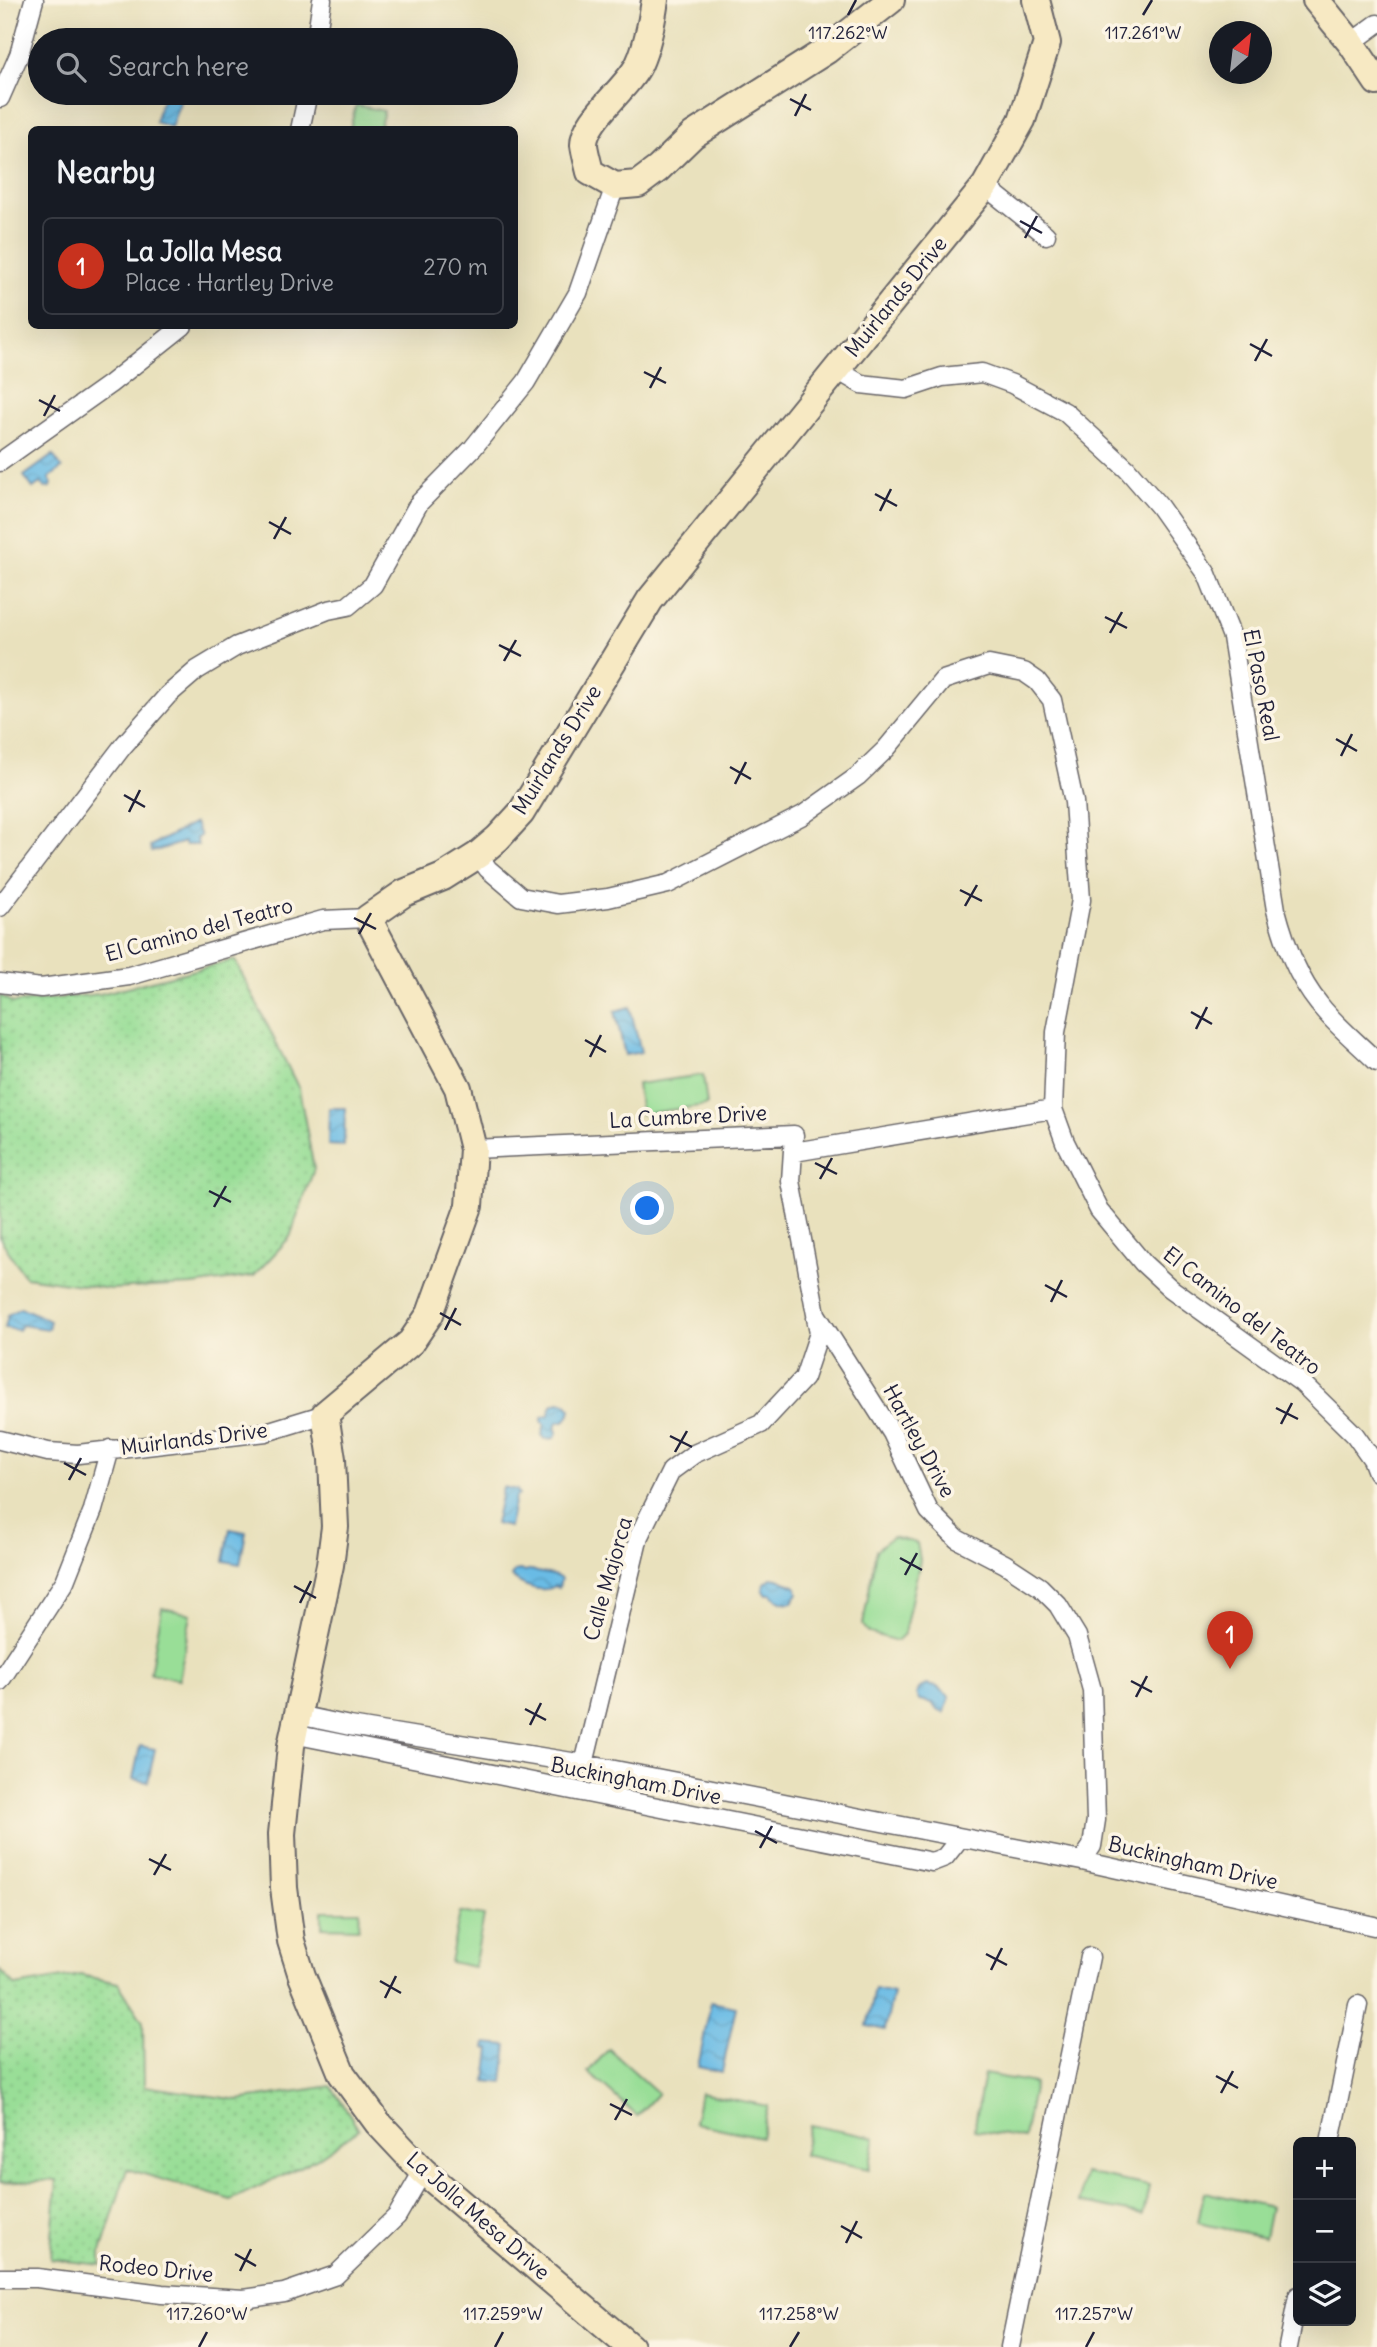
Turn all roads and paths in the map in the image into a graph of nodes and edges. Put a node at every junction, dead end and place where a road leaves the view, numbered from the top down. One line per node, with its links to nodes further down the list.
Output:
1 (34, 0): 11 (street)
2 (322, 0): 8 (street)
3 (655, 0): 14 (street)
4 (891, 0): 14 (street)
5 (1036, 0): 15 (street, Muirlands Drive)
6 (1316, 0): 9 (street)
7 (1377, 24): 9 (street)
8 (318, 28)
9 (1351, 43): 10 (street)
10 (1377, 82)
11 (0, 98)
12 (305, 105): 13 (street)
13 (301, 126)
14 (615, 186): 21 (street)
15 (985, 186): 16 (street); 18 (street, Muirlands Drive)
16 (1046, 235)
17 (179, 329): 19 (street)
18 (837, 370): 20 (street, Muirlands Drive); 24 (street, El Paso Real)
19 (0, 462)
20 (478, 855): 22 (street, Muirlands Drive); 25 (street, El Camino del Teatro)
21 (0, 907)
22 (368, 918): 23 (street, El Camino del Teatro); 26 (street, Muirlands Drive)
23 (0, 982)
24 (1377, 1062)
25 (1053, 1109): 27 (street); 32 (street, El Camino del Teatro)
26 (472, 1149): 27 (street, La Cumbre Drive); 29 (street, Muirlands Drive)
27 (794, 1152): 28 (street, Hartley Drive)
28 (816, 1314): 35 (street, Calle Majorca); 37 (street, Hartley Drive)
29 (325, 1414): 31 (street, Muirlands Drive); 34 (street, La Jolla Mesa Drive)
30 (0, 1440): 31 (street, Muirlands Drive)
31 (110, 1449): 33 (street)
32 (1377, 1472)
33 (0, 1681)
34 (296, 1724): 35 (street, Buckingham Drive); 36 (street, Buckingham Drive); 42 (street, La Jolla Mesa Drive)
35 (584, 1764): 36 (street, Buckingham Drive)
36 (960, 1838): 37 (street, Buckingham Drive)
37 (1082, 1861): 38 (street, Buckingham Drive)
38 (1374, 1926)
39 (1090, 1957): 46 (street)
40 (1358, 2005): 41 (street)
41 (1331, 2137)
42 (423, 2171): 43 (street, Rodeo Drive); 45 (street, La Jolla Mesa Drive)
43 (0, 2278)
44 (1293, 2319): 47 (street)
45 (631, 2346)
46 (1010, 2347)
47 (1287, 2347)

